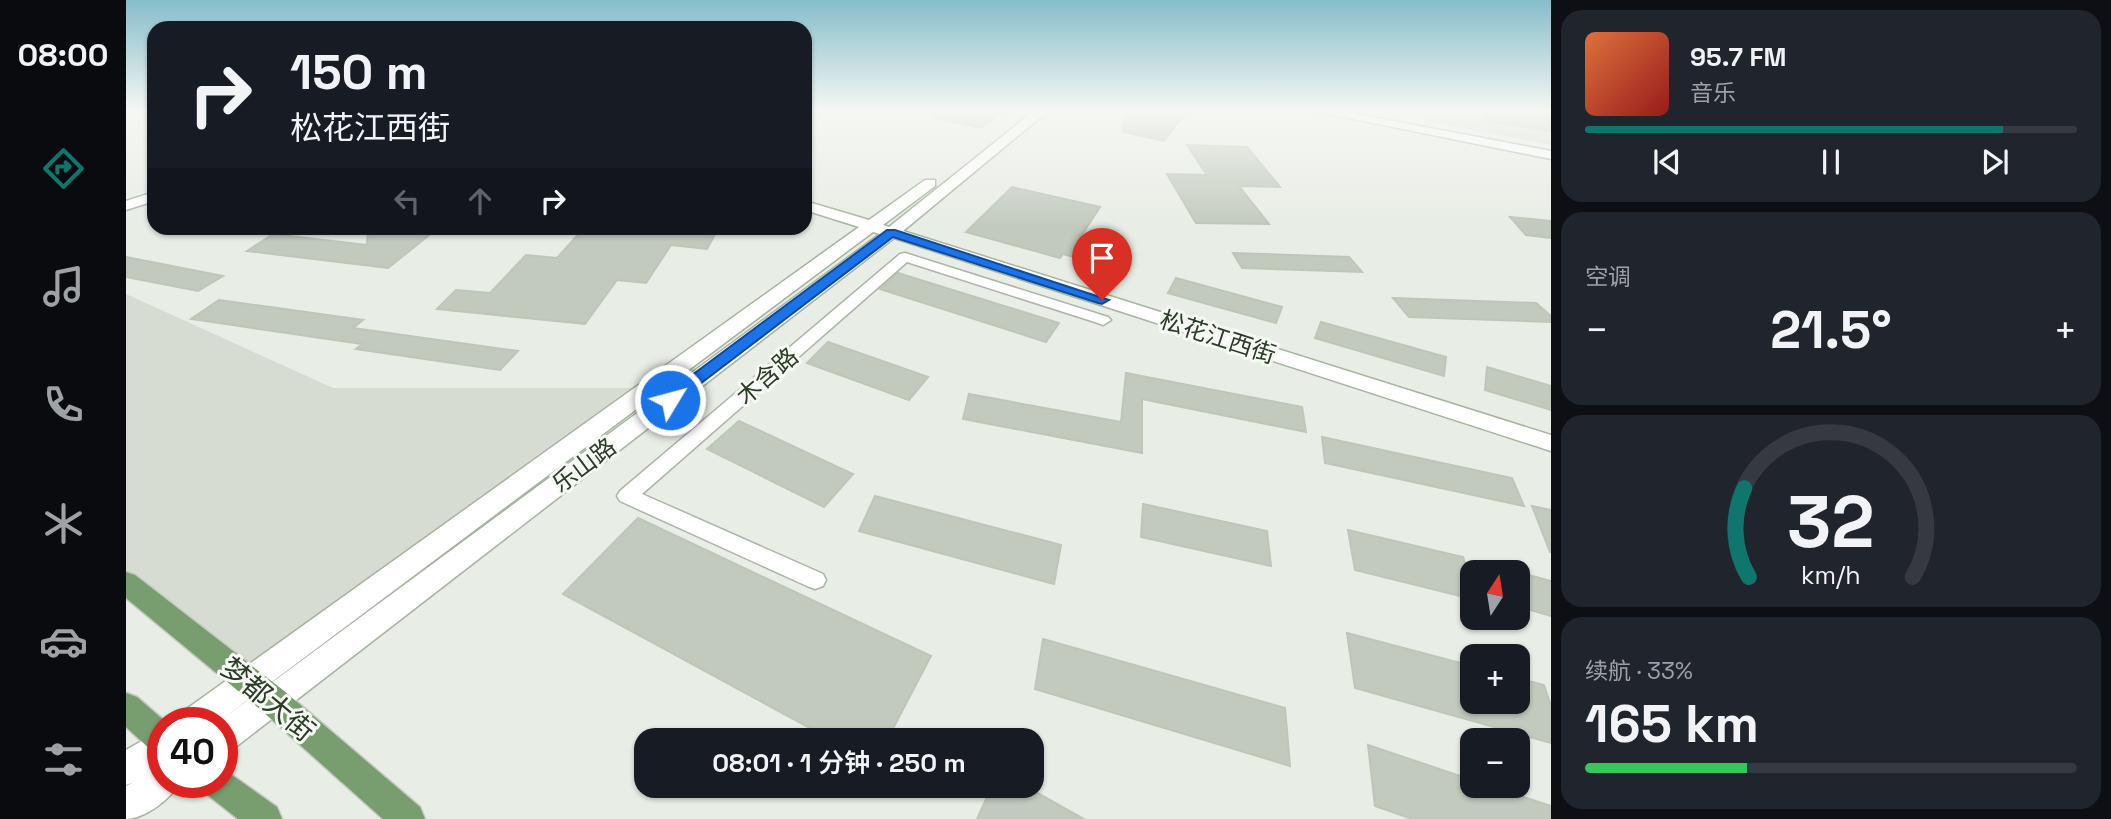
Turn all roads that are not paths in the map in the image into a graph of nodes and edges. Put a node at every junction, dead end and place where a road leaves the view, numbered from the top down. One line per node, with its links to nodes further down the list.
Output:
1 (978, 149): 8 (street, 乐山路)
2 (991, 149): 8 (street, 乐山路)
3 (1521, 149): 4 (street)
4 (1551, 155)
5 (147, 196): 6 (street)
6 (126, 204)
7 (812, 207): 8 (street, 松花江西街)
8 (882, 230): 10 (street, 松花江西街); 13 (street, 乐山路); 14 (street, 乐山路)
9 (1103, 320): 11 (street, 木含路)
10 (1551, 443)
11 (815, 580)
12 (126, 583): 13 (main road, 梦都大街)
13 (249, 681): 14 (main road, 梦都大街); 16 (street, 乐山路)
14 (272, 700): 17 (street, 乐山路); 25 (main road, 梦都大街)
15 (126, 707): 18 (main road)
16 (214, 707)
17 (238, 726)
18 (147, 727)
19 (147, 754): 20 (street)
20 (126, 769)
21 (147, 792): 23 (street)
22 (237, 798): 24 (main road)
23 (126, 806)
24 (265, 819)
25 (408, 819)

